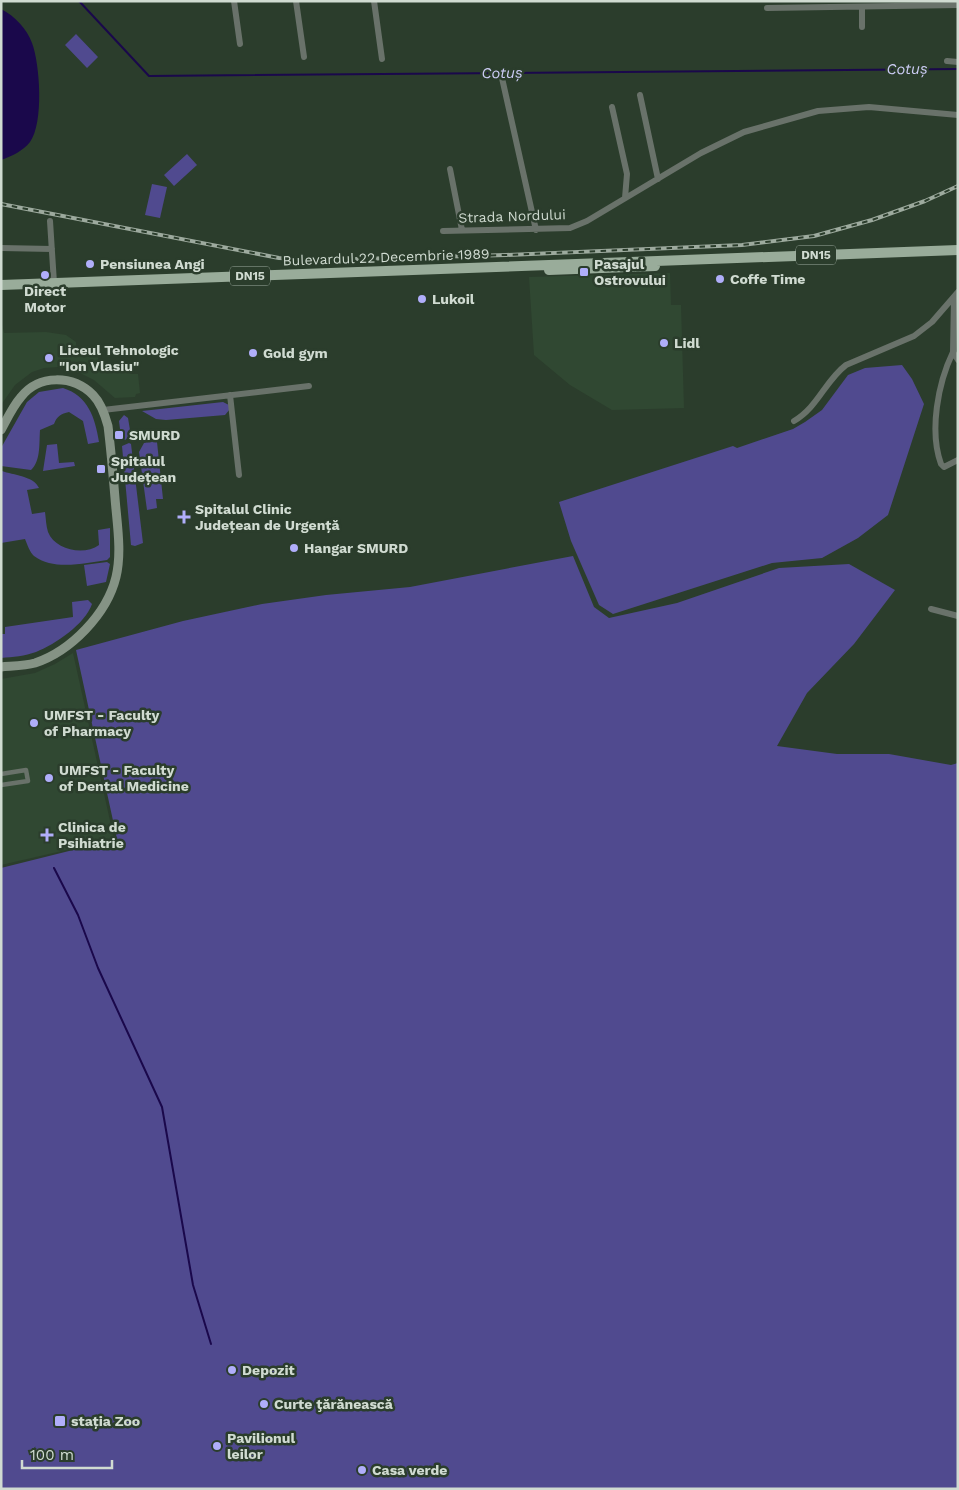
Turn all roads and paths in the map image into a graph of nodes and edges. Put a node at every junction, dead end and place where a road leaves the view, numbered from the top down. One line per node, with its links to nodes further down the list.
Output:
1 (234, 1): 8 (street)
2 (296, 1): 9 (street)
3 (374, 1): 10 (street)
4 (958, 5): 5 (street)
5 (862, 7): 6 (street); 7 (street)
6 (767, 8)
7 (862, 27)
8 (240, 44)
9 (304, 57)
10 (382, 58)
11 (947, 61): 12 (street)
12 (958, 62)
13 (502, 78): 22 (street)
14 (640, 95): 18 (street)
15 (612, 107): 19 (street)
16 (958, 115): 18 (street, Strada Nordului)
17 (450, 169): 21 (street)
18 (658, 179): 19 (street, Strada Nordului)
19 (625, 198): 22 (street, Strada Nordului)
20 (50, 221): 25 (street)
21 (462, 230): 22 (street, Strada Nordului); 23 (street, Strada Nordului)
22 (536, 230)
23 (443, 231)
24 (1, 248): 25 (street)
25 (52, 249): 27 (street)
26 (958, 250): 27 (main road, Bulevardul 22 Decembrie 1989 / DN15)
27 (54, 283): 28 (main road, Bulevardul 22 Decembrie 1989 / DN15)
28 (1, 285)
29 (956, 295): 30 (street); 35 (street)
30 (953, 352): 31 (street); 37 (street)
31 (958, 360)
32 (309, 386): 33 (street)
33 (230, 395): 34 (street); 38 (street)
34 (103, 410): 36 (main road); 41 (main road)
35 (794, 421)
36 (1, 430)
37 (958, 460)
38 (239, 475)
39 (931, 609): 40 (street)
40 (958, 616)
41 (1, 667)
42 (1, 774): 43 (street)
43 (1, 785)

